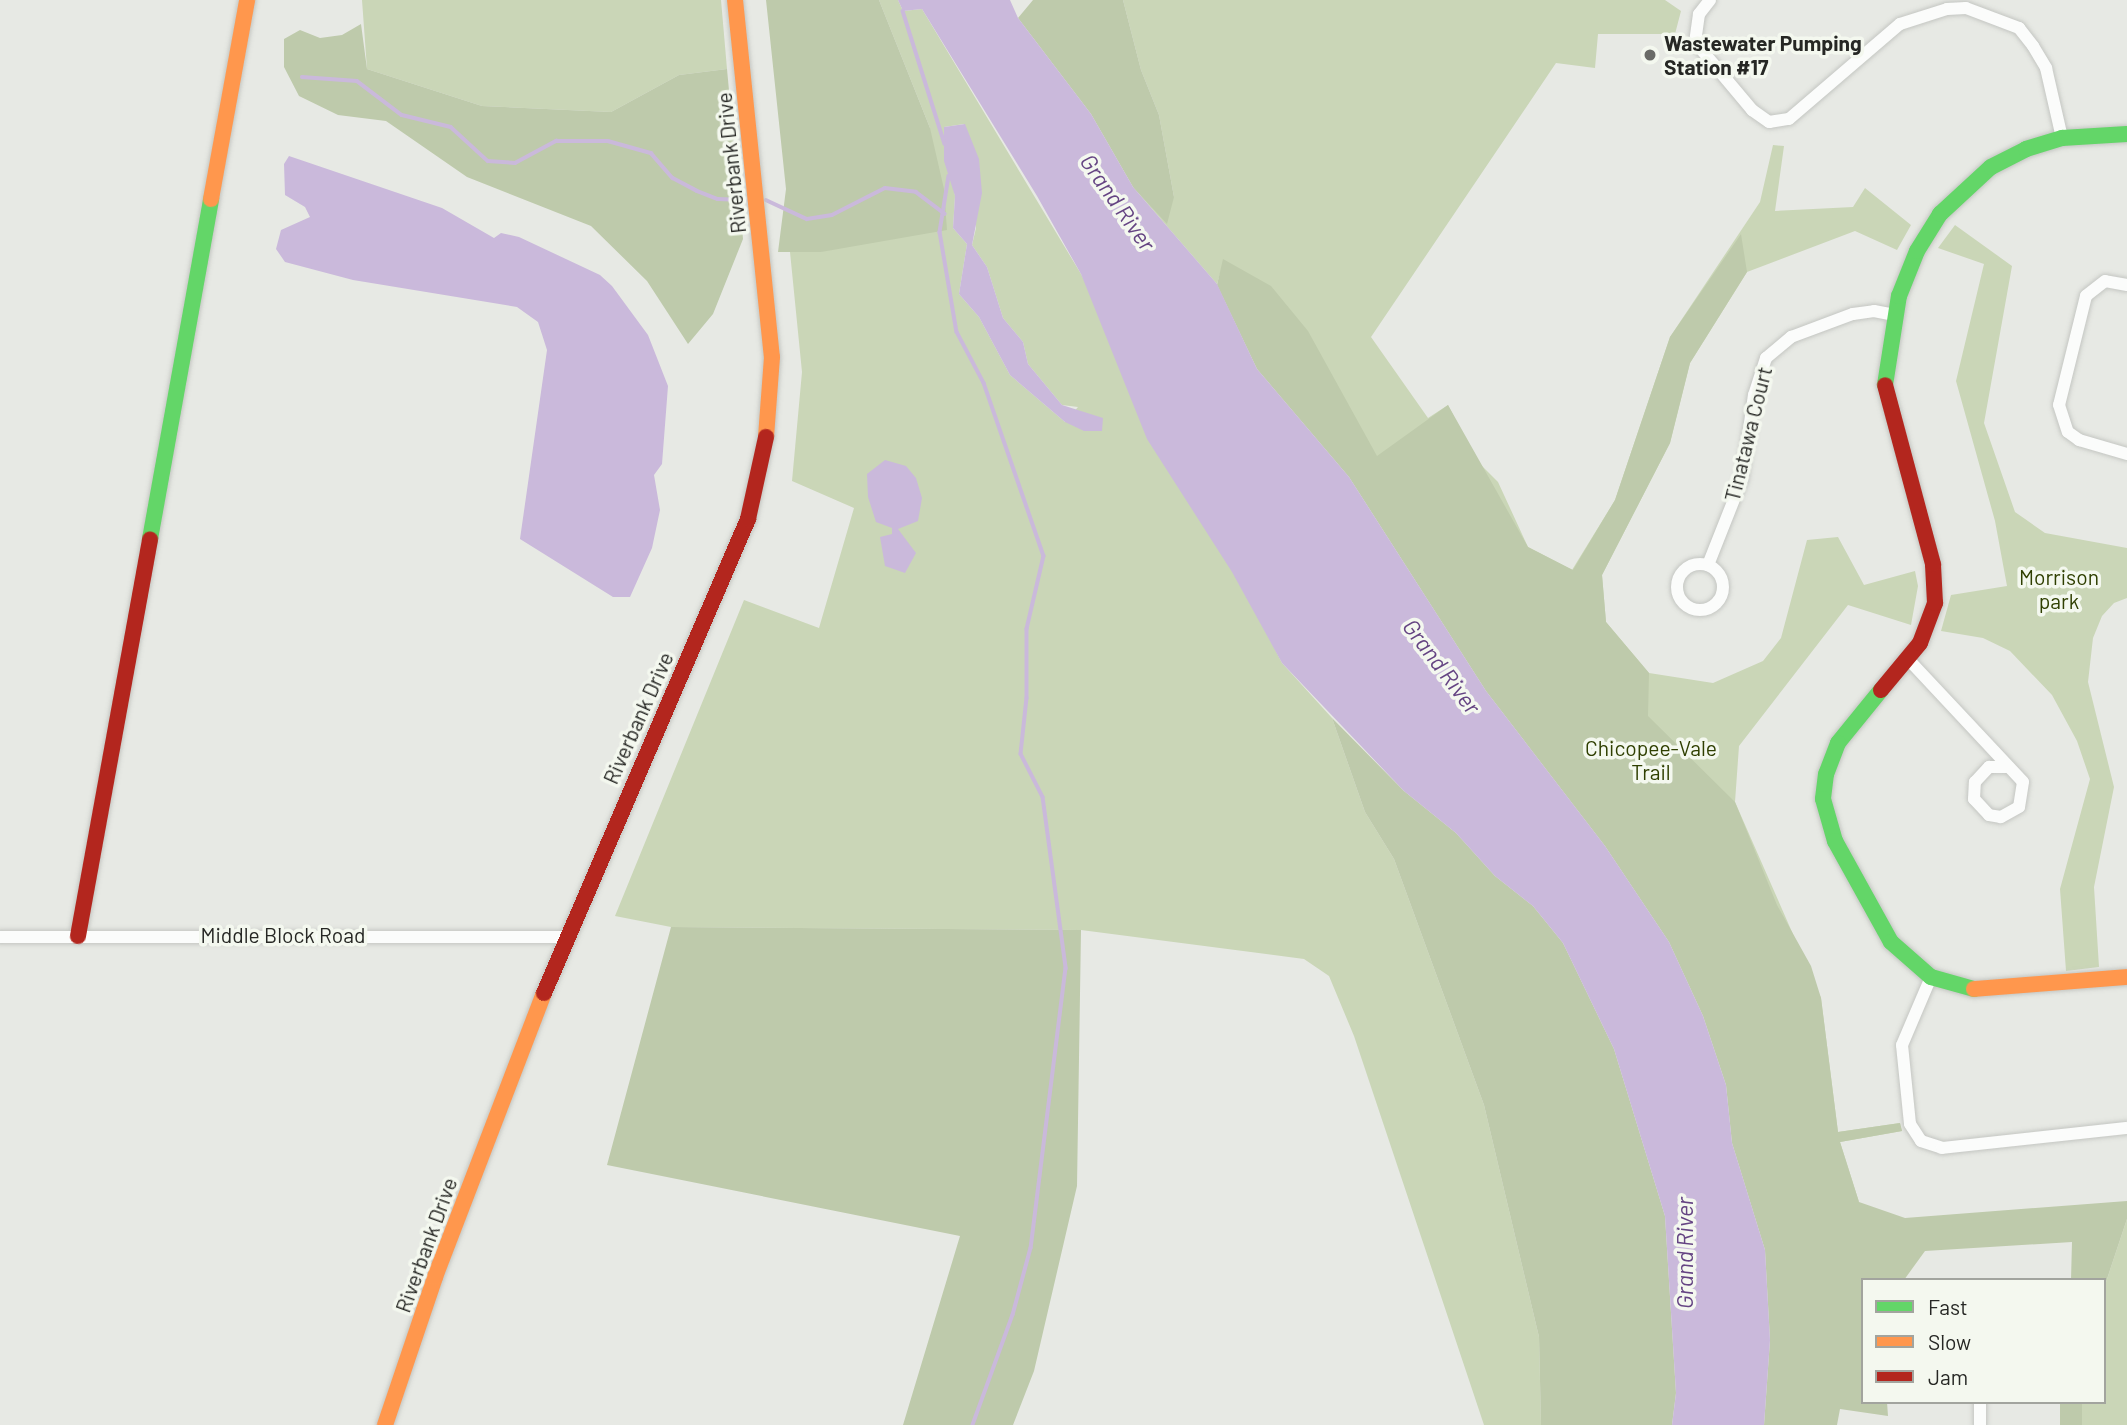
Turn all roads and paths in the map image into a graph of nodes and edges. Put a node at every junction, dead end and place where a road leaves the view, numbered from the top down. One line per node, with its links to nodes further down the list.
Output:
1 (247, 0): 12 (street)
2 (735, 0): 14 (street, Riverbank Drive)
3 (1710, 0): 5 (street)
4 (2127, 134): 5 (street)
5 (2062, 138): 7 (street)
6 (2127, 285): 8 (street)
7 (1895, 315): 9 (street, Tinatawa Court); 10 (street)
8 (2127, 454)
9 (1708, 565)
10 (1908, 659): 11 (street); 15 (street)
11 (2007, 767): 11 (street)
12 (78, 936): 13 (street, Middle Block Road); 14 (street, Middle Block Road)
13 (0, 937)
14 (565, 937): 19 (street, Riverbank Drive)
15 (1931, 976): 16 (street); 17 (street)
16 (2127, 977)
17 (2127, 1128)
18 (1980, 1404): 20 (street)
19 (385, 1425)
20 (1980, 1425)

